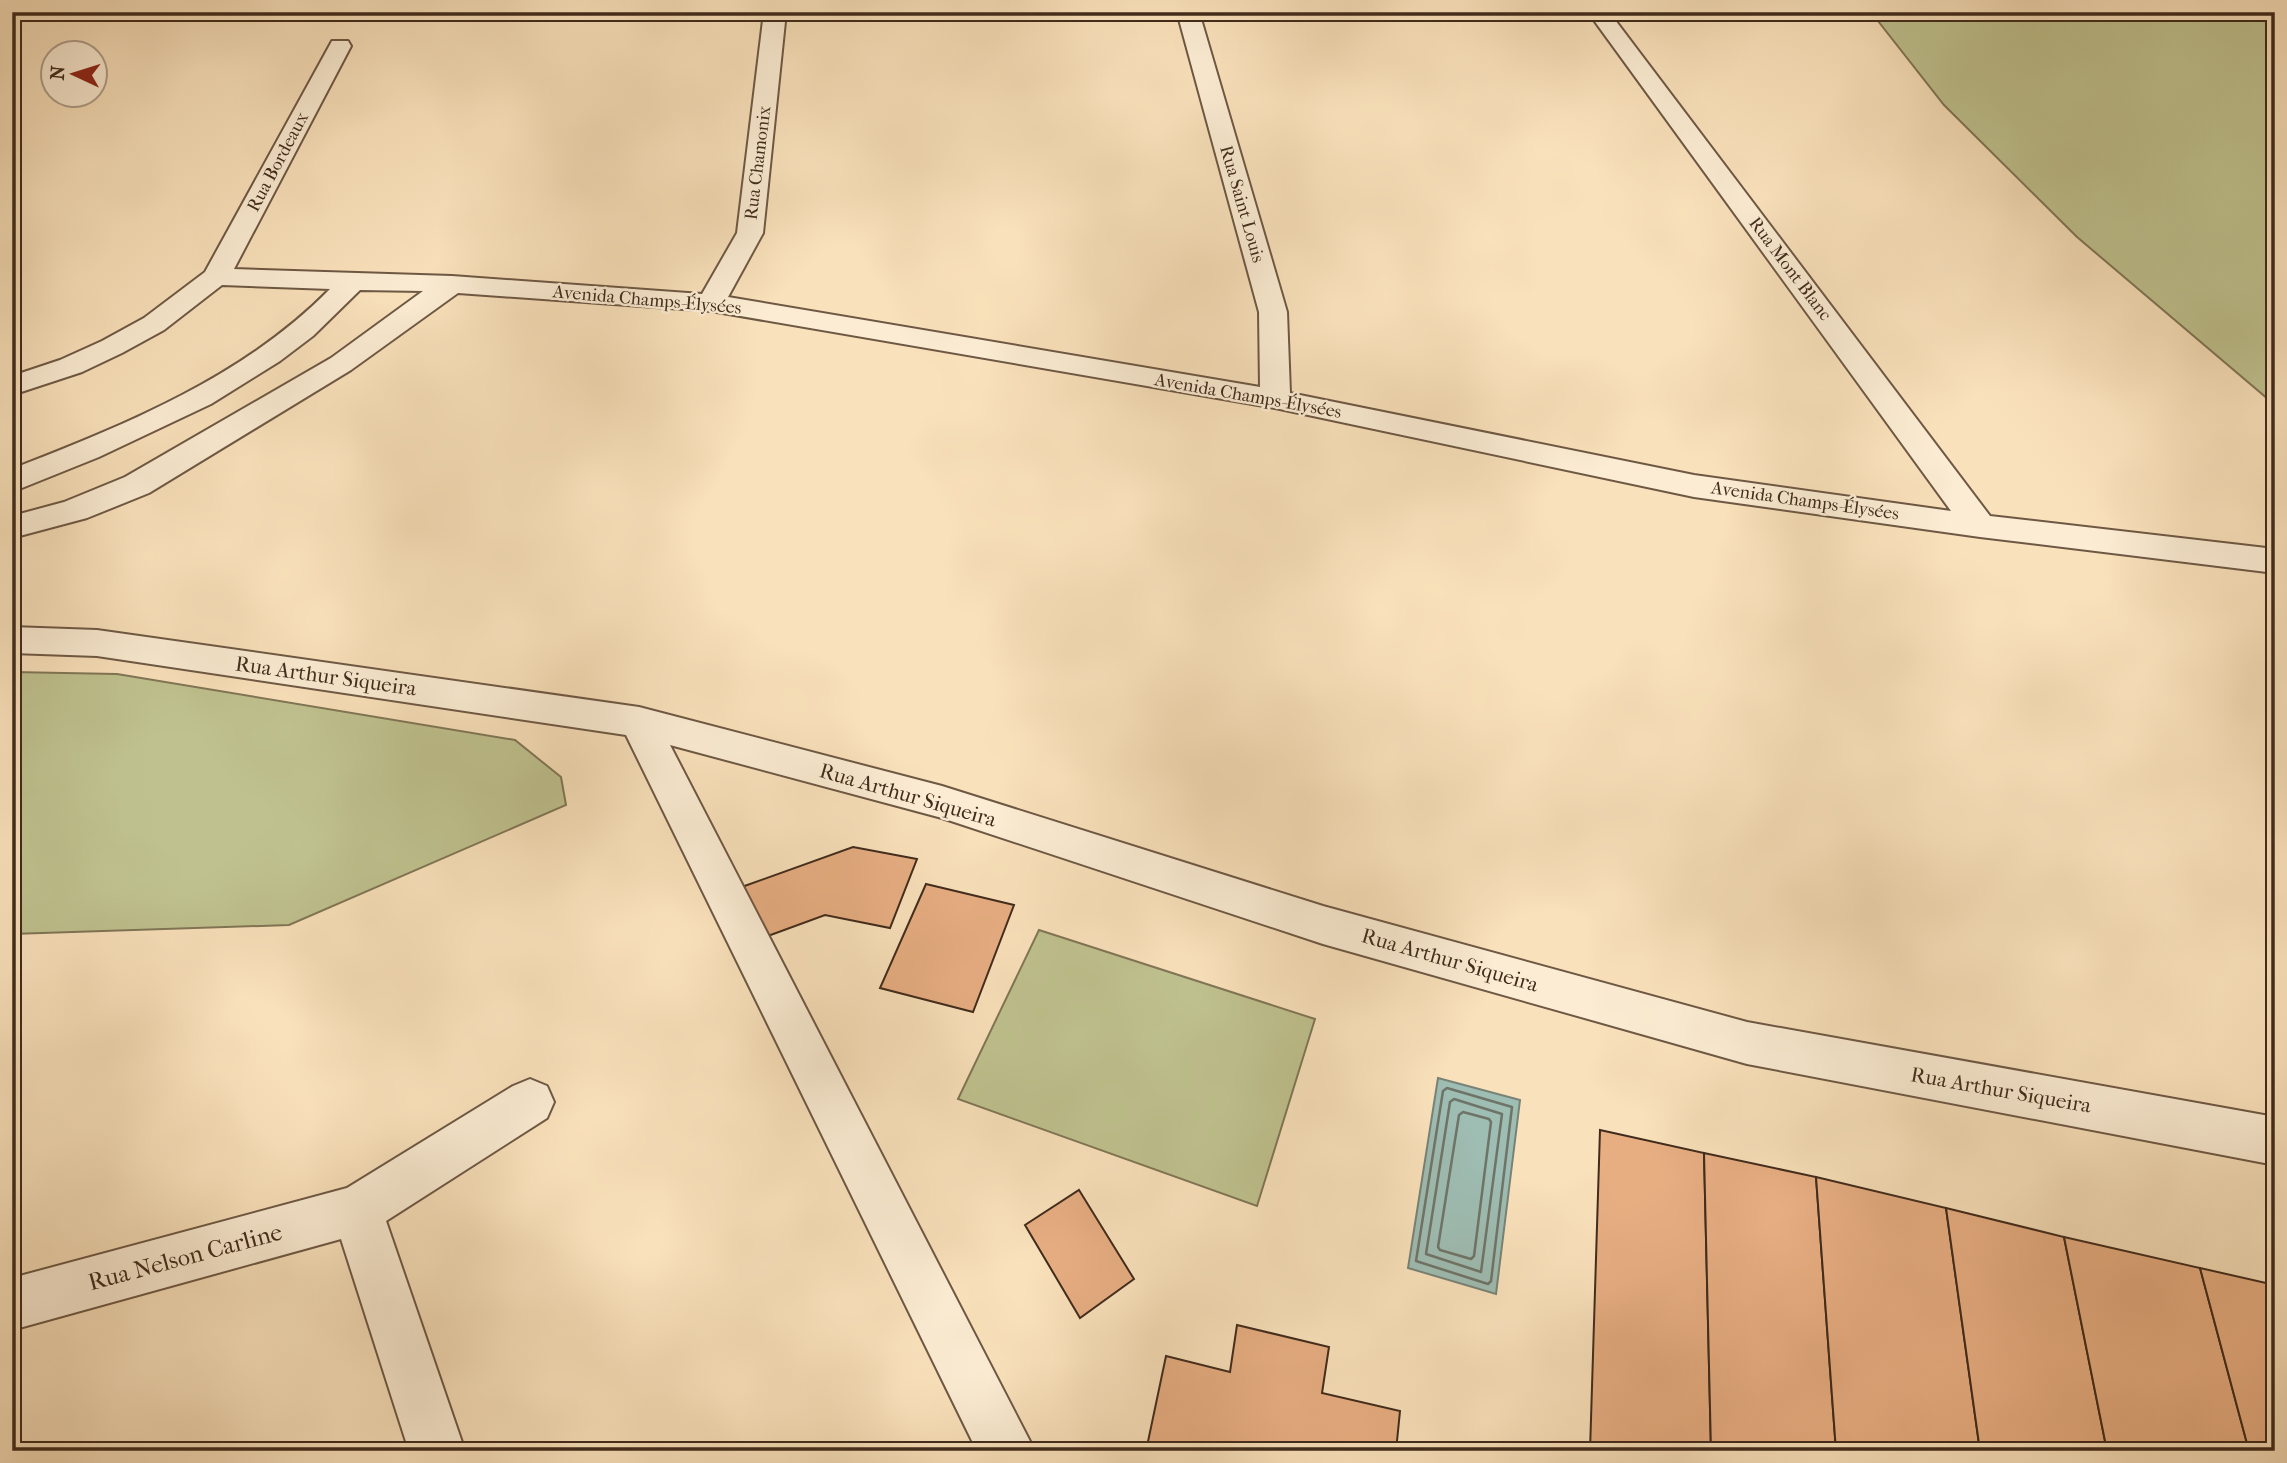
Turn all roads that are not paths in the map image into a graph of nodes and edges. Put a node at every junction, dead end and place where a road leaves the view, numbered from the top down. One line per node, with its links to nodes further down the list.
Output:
1 (775, 12): 8 (street, Rua Chamonix)
2 (1188, 12): 10 (street, Rua Saint Louis)
3 (1598, 12): 12 (street, Rua Mont Blanc)
4 (340, 46): 5 (street, Rua Bordeaux)
5 (216, 277): 6 (street, Avenida Champs-Élysées); 9 (street)
6 (353, 281): 7 (street, Avenida Champs-Élysées); 11 (street)
7 (452, 284): 8 (street, Avenida Champs-Élysées); 13 (street)
8 (711, 303): 10 (street, Avenida Champs-Élysées)
9 (12, 386)
10 (1275, 399): 12 (street, Avenida Champs-Élysées)
11 (12, 481)
12 (1980, 526): 14 (street, Avenida Champs-Élysées)
13 (12, 527)
14 (2275, 561)
15 (12, 640): 16 (street, Rua Arthur Siqueira)
16 (639, 722): 18 (street, Rua Arthur Siqueira); 22 (street)
17 (530, 1102): 19 (street, Rua Nelson Carline)
18 (2275, 1140)
19 (357, 1210): 20 (street, Rua Nelson Carline); 21 (street)
20 (12, 1304)
21 (437, 1451)
22 (1007, 1451)

